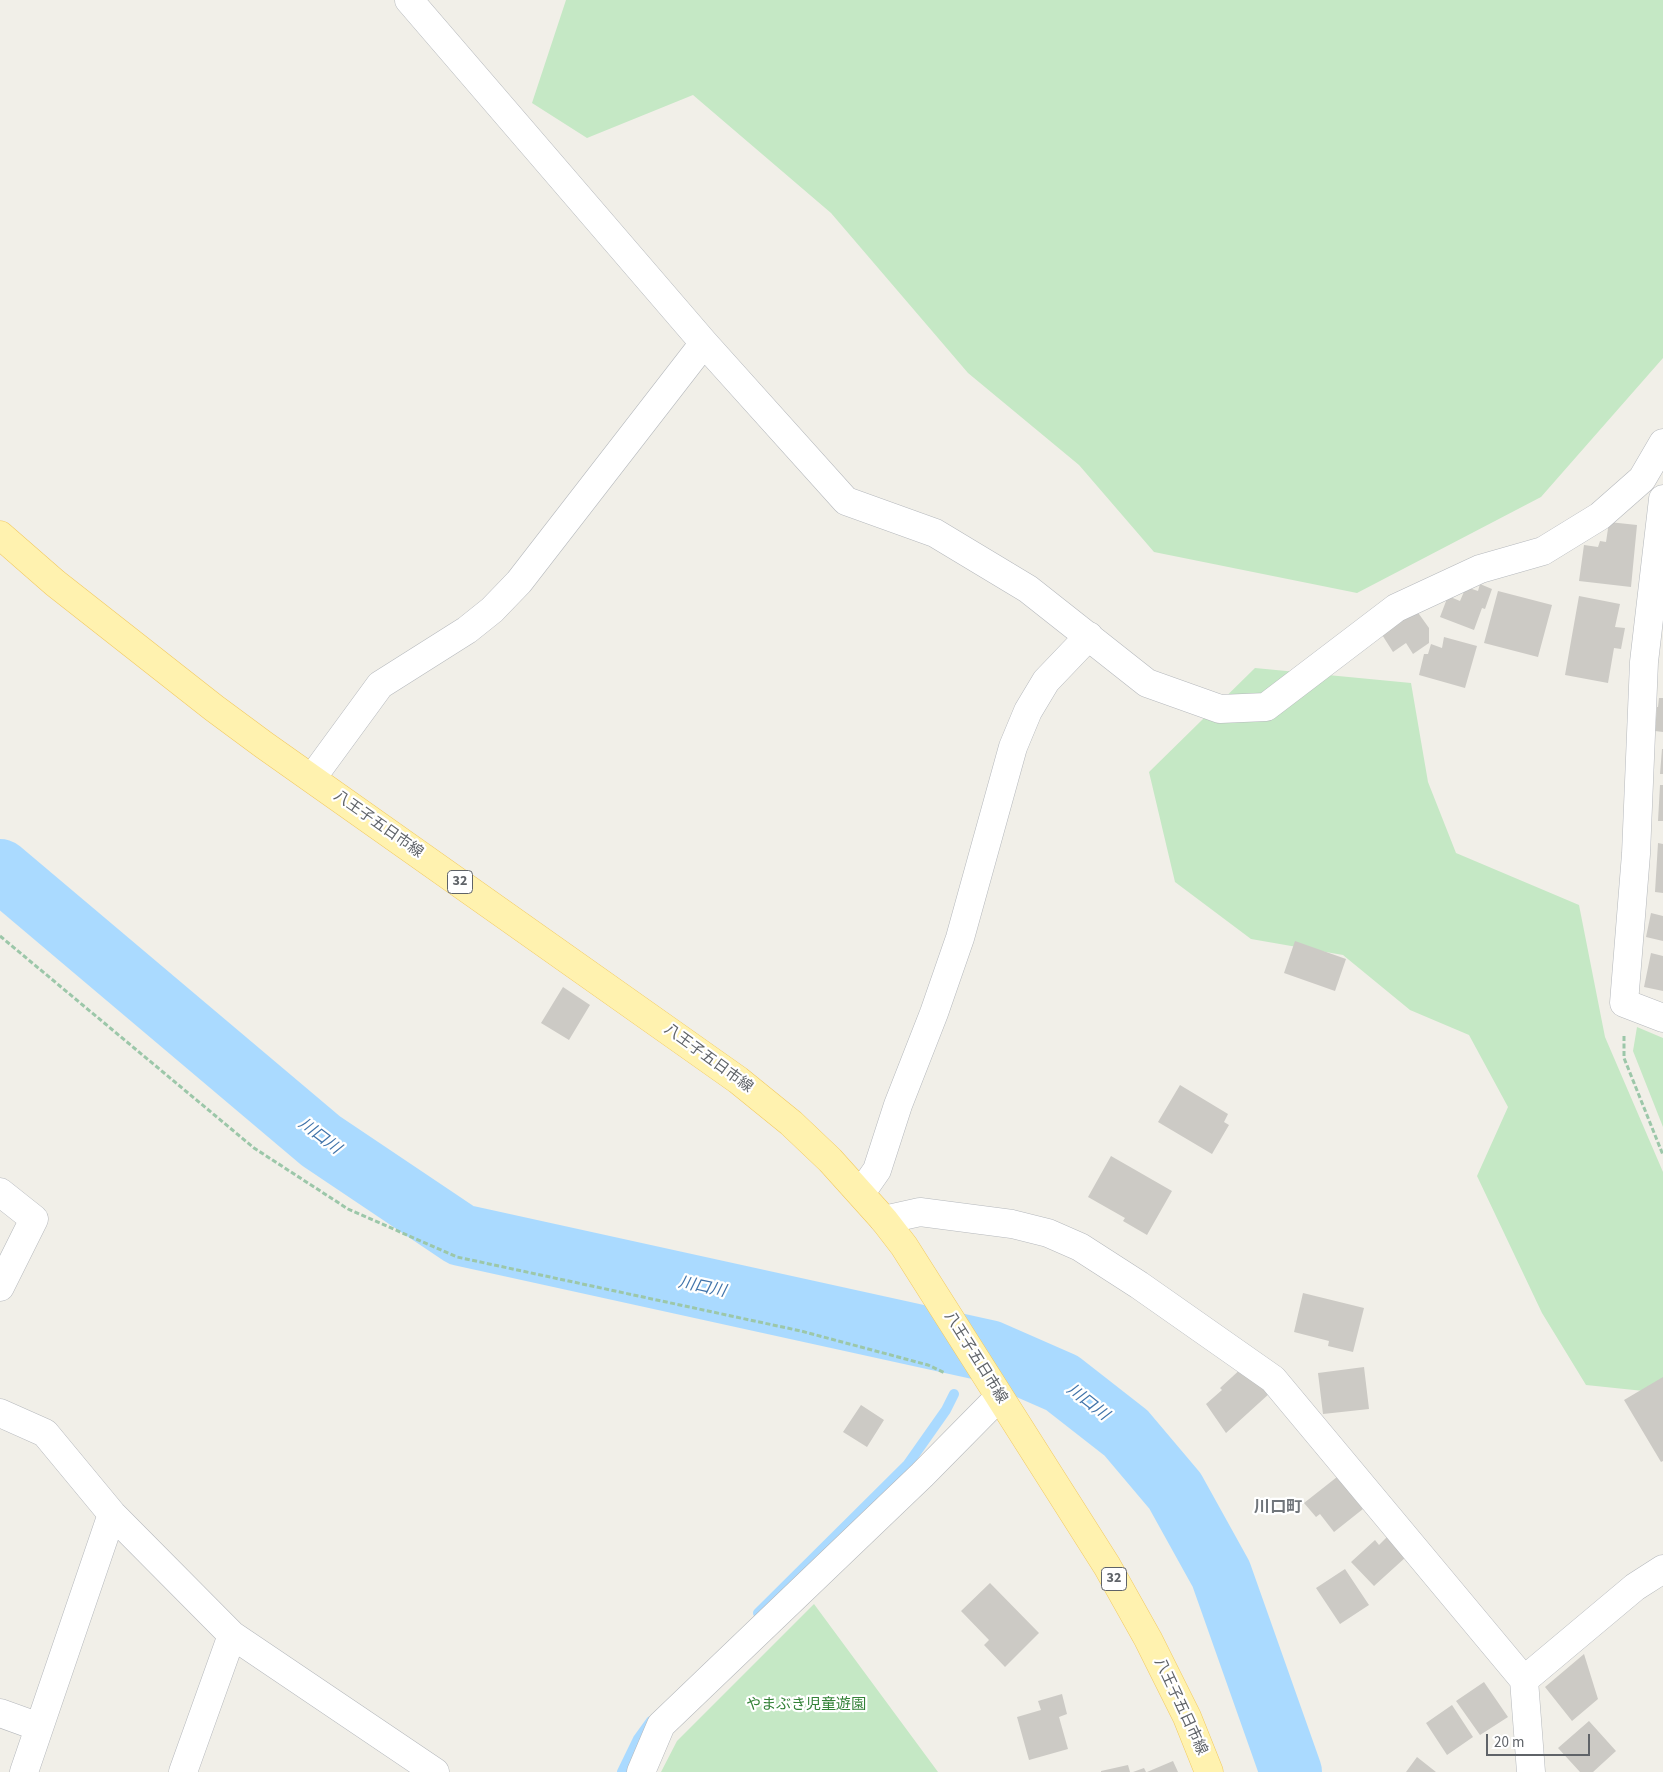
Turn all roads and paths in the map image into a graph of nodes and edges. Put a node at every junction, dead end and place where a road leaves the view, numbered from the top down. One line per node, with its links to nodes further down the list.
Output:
1 (408, 0): 2 (street)
2 (704, 343): 6 (street); 7 (street)
3 (1663, 443): 6 (street)
4 (1663, 499): 9 (street)
5 (0, 535): 7 (main road, 八王子五日市線 / 32)
6 (1089, 636): 13 (street)
7 (312, 778): 13 (main road, 八王子五日市線 / 32)
8 (0, 936): 16 (path)
9 (1624, 1003): 10 (street); 11 (path)
10 (1663, 1018)
11 (1663, 1155)
12 (0, 1192): 15 (street)
13 (860, 1193): 14 (main road, 八王子五日市線 / 32)
14 (884, 1220): 17 (main road, 八王子五日市線 / 32); 22 (street)
15 (0, 1287)
16 (946, 1373)
17 (999, 1397): 28 (street); 29 (main road, 八王子五日市線 / 32)
18 (0, 1413): 19 (street)
19 (112, 1514): 21 (street); 24 (street)
20 (1663, 1570): 22 (street)
21 (232, 1635): 26 (street); 27 (street)
22 (1524, 1680): 30 (street)
23 (0, 1713): 24 (street)
24 (39, 1726): 25 (street)
25 (24, 1772)
26 (183, 1772)
27 (435, 1772)
28 (641, 1772)
29 (1210, 1772)
30 (1532, 1772)

